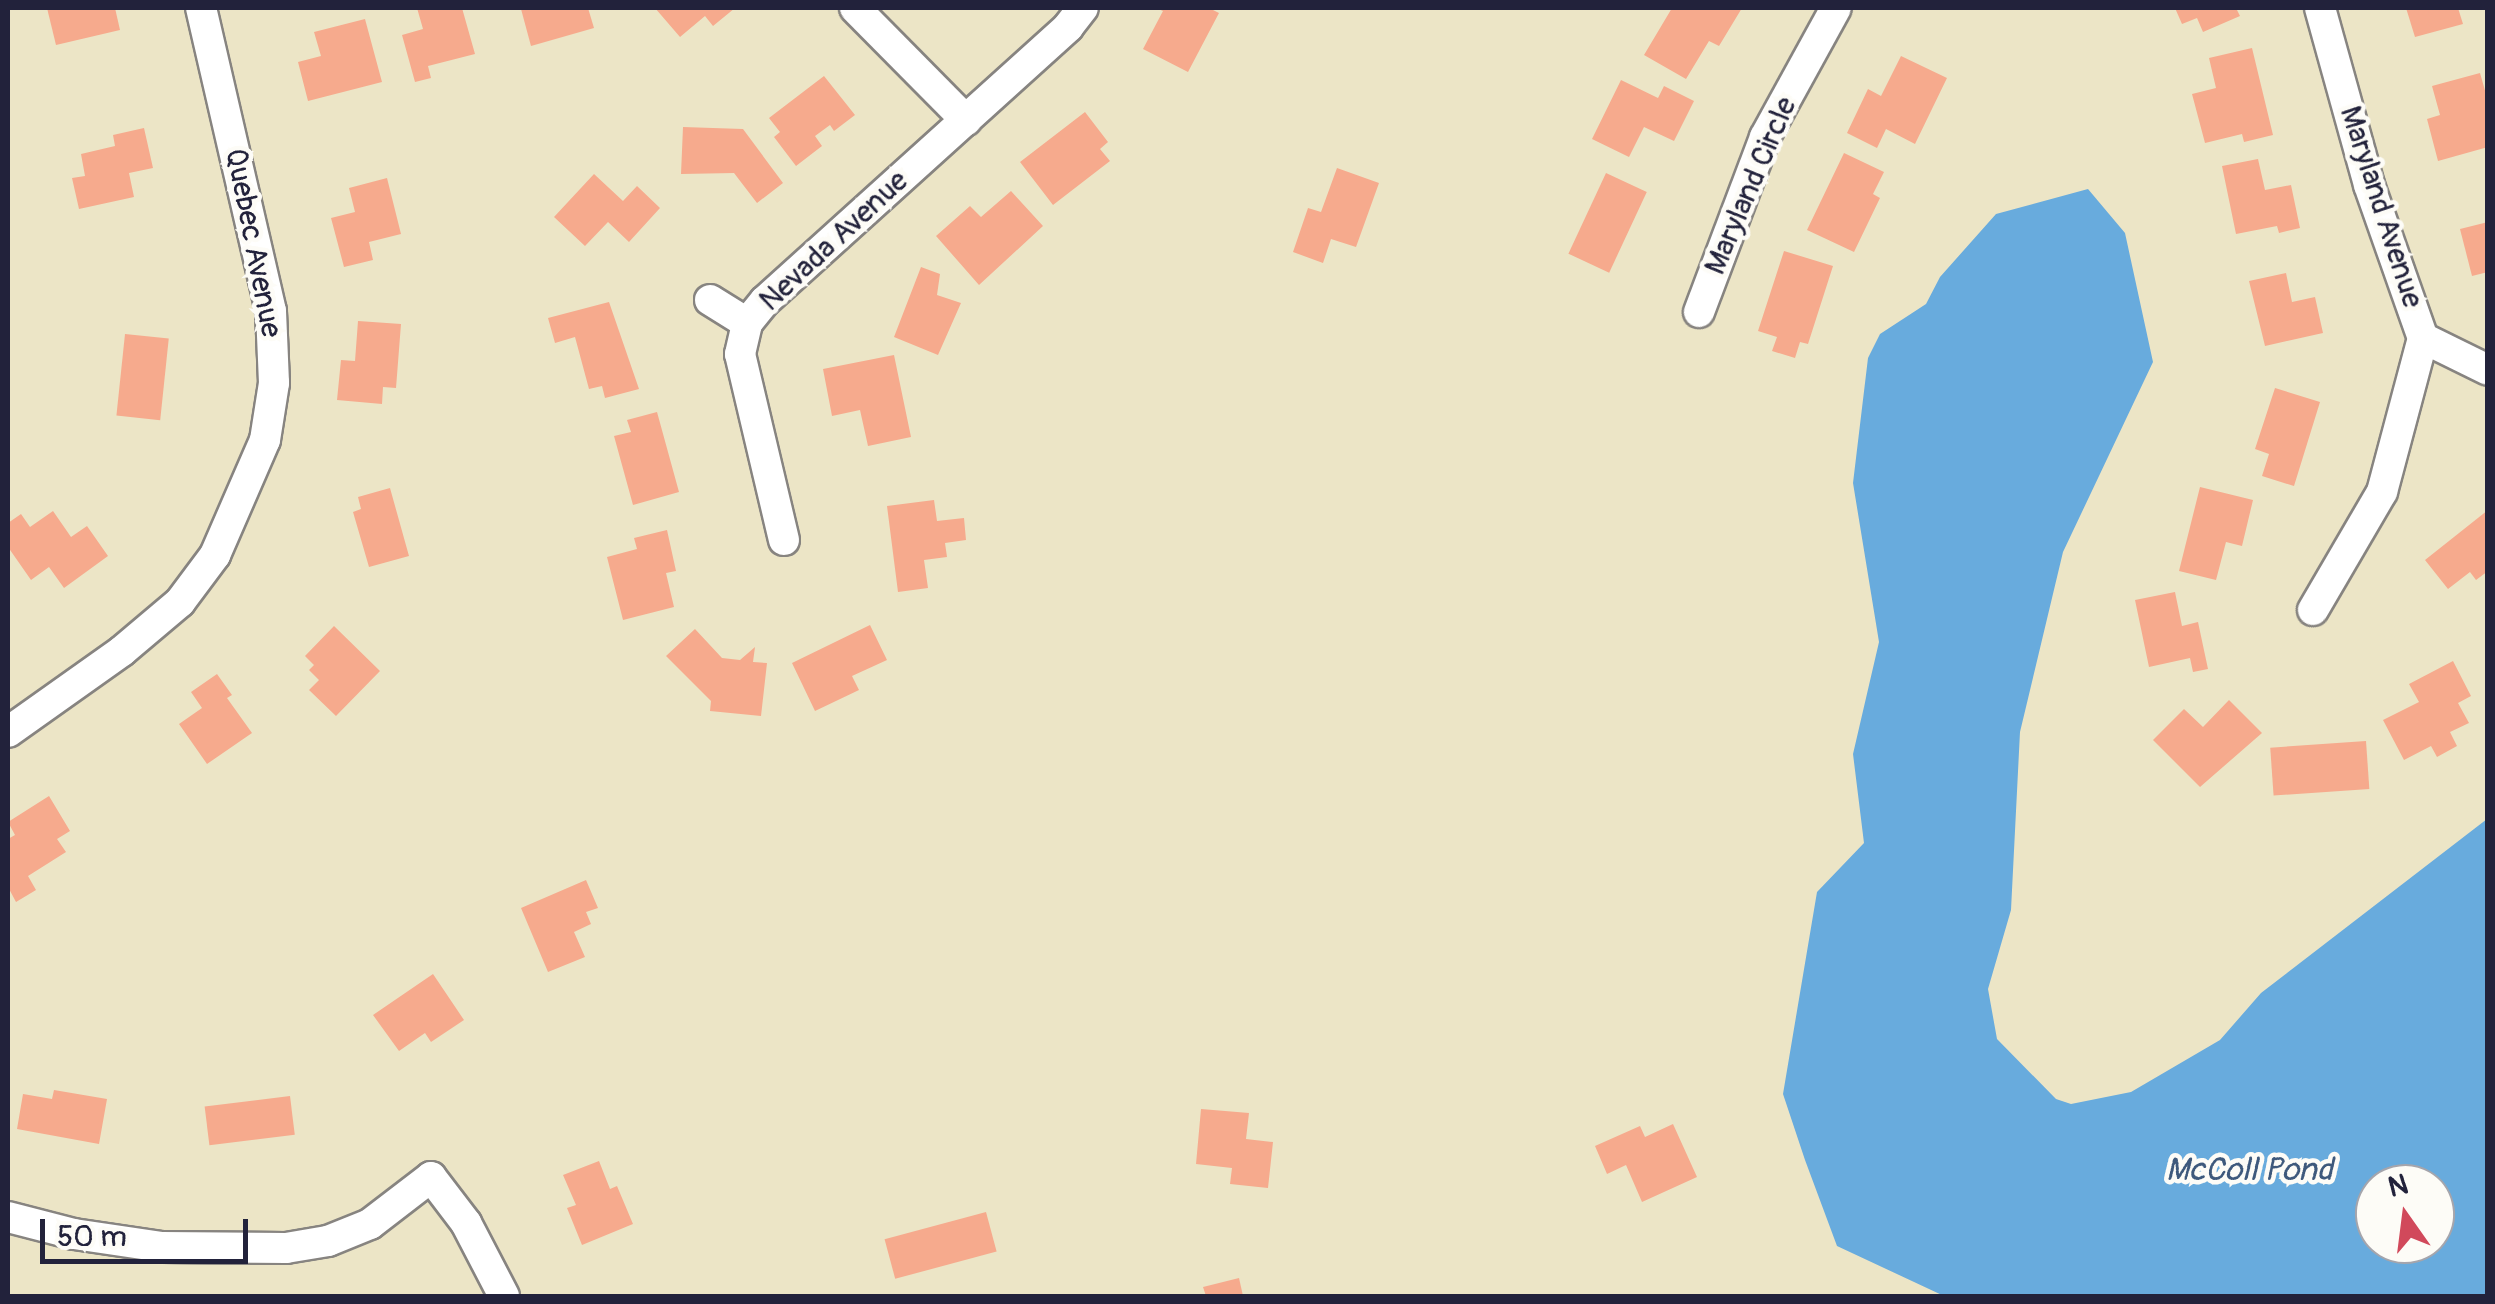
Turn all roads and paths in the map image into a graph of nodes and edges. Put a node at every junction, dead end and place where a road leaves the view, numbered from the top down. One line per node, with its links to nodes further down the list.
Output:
1 (202, 8): 14 (street, Quebec Avenue)
2 (854, 8): 6 (street)
3 (1083, 8): 6 (street, Nevada Avenue)
4 (1836, 8): 8 (street, Maryland Circle)
5 (2320, 8): 10 (street, Maryland Avenue)
6 (966, 120): 9 (street, Nevada Avenue)
7 (710, 300): 9 (street)
8 (1699, 312)
9 (748, 323): 12 (street, Nevada Avenue)
10 (2424, 338): 11 (street, Maryland Avenue); 13 (street)
11 (2488, 370)
12 (784, 540)
13 (2312, 610)
14 (8, 732)
15 (8, 1217): 16 (street)
16 (504, 1296)

